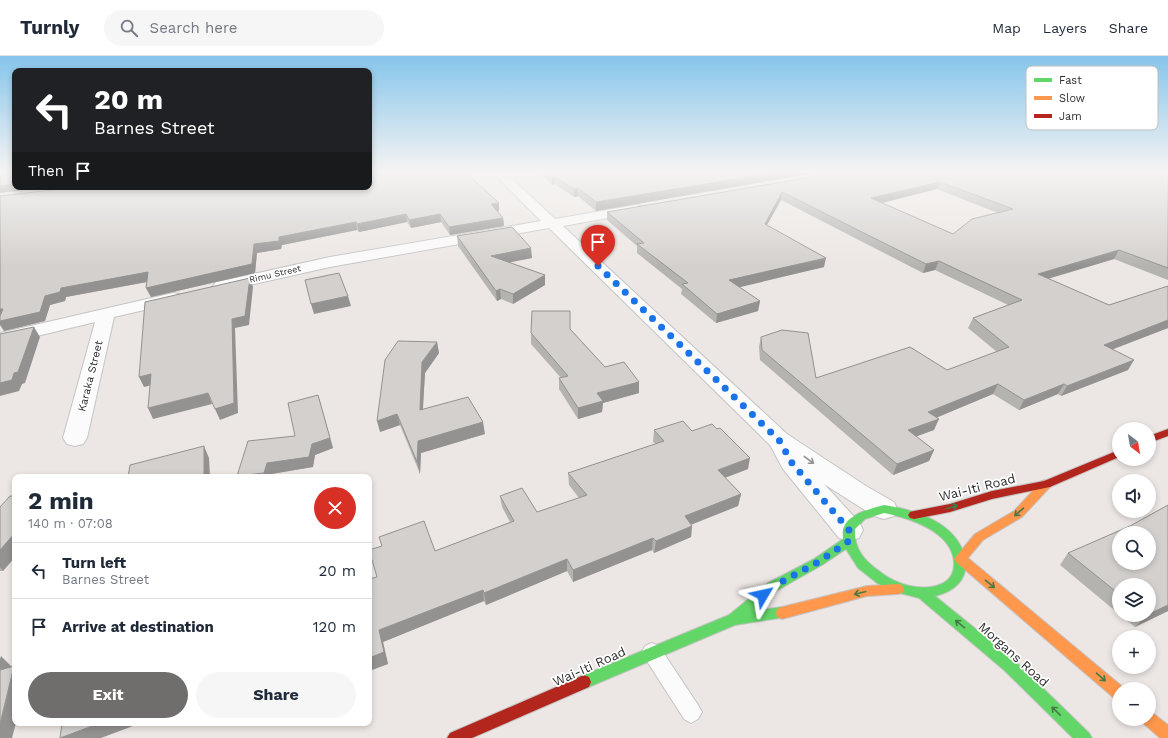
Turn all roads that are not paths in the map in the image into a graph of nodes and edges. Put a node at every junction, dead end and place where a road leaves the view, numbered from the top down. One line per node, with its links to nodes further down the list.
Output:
1 (532, 204): 3 (street)
2 (646, 207): 3 (street, Rimu Street)
3 (552, 223): 4 (street, Rimu Street); 11 (street)
4 (210, 289)
5 (188, 294): 6 (street)
6 (106, 314): 7 (street); 10 (street, Karaka Street)
7 (0, 339)
8 (1168, 432): 9 (street)
9 (1156, 437)
10 (75, 438)
11 (779, 440): 14 (street, one-way to 14); 16 (street)
12 (1112, 456): 13 (street, Wai-Iti Road)
13 (1046, 484): 15 (street, Wai-Iti Road, one-way to 13); 17 (street, Wai-Iti Road, one-way to 17)
14 (884, 509): 15 (street); 16 (street)
15 (914, 515): 17 (street)
16 (849, 536): 18 (street); 20 (street, Wai-Iti Road)
17 (960, 559): 19 (street); 22 (street, one-way to 22)
18 (898, 589): 19 (street); 20 (street, Wai-Iti Road, one-way to 20)
19 (922, 593): 27 (street, Morgans Road, one-way to 19)
20 (734, 619): 21 (street, Wai-Iti Road)
21 (652, 652): 23 (lane); 26 (street, Wai-Iti Road)
22 (1112, 686)
23 (691, 712)
24 (1156, 724): 25 (street)
25 (1168, 735)
26 (455, 738)
27 (1084, 738)

